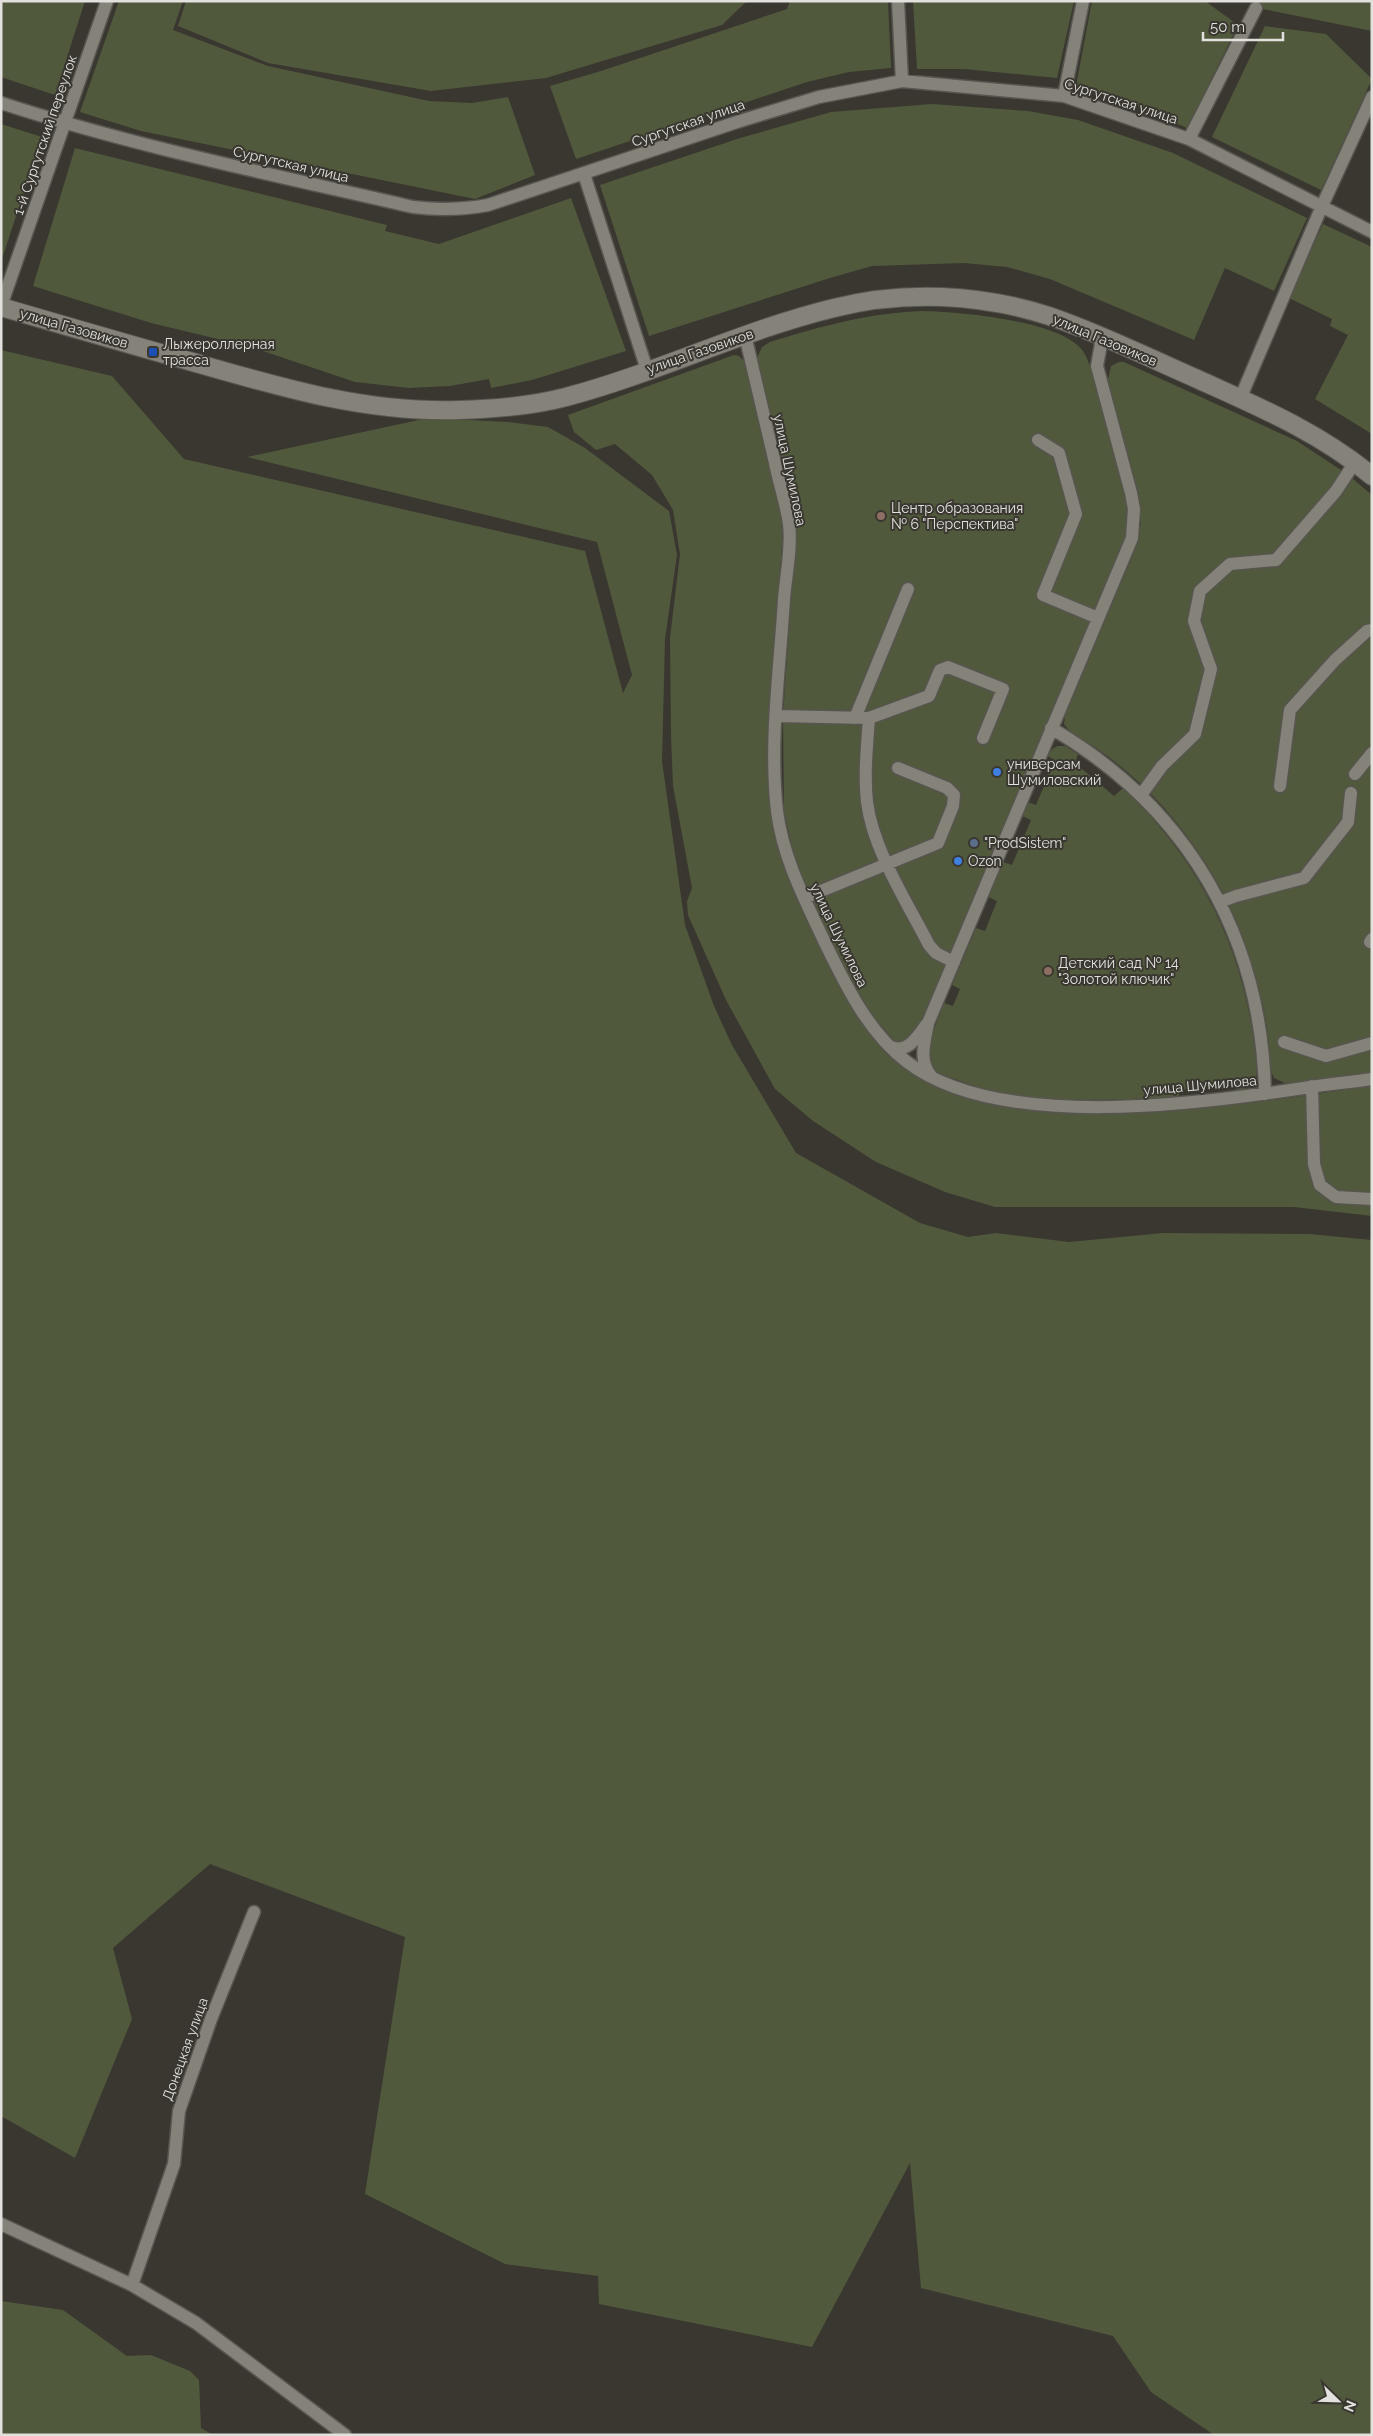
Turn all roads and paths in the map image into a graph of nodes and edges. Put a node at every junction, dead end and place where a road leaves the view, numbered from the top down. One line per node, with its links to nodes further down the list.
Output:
1 (107, 1): 9 (street, 1-й Сургутский переулок)
2 (898, 1): 5 (street)
3 (1083, 1): 6 (street)
4 (1256, 8): 10 (street)
5 (902, 81): 6 (street, Сургутская улица); 11 (street, Сургутская улица)
6 (1064, 96): 10 (street, Сургутская улица)
7 (1372, 97): 12 (street)
8 (1, 103): 9 (street, Сургутская улица)
9 (66, 124): 11 (street, Сургутская улица); 14 (street, 1-й Сургутский переулок)
10 (1189, 139): 12 (street, Сургутская улица)
11 (584, 174): 17 (street)
12 (1322, 206): 13 (street, Сургутская улица); 18 (street)
13 (1372, 232)
14 (1, 307): 17 (street, улица Газовиков)
15 (745, 335): 16 (street, улица Газовиков); 17 (street, улица Газовиков); 25 (street, улица Шумилова)
16 (1102, 338): 18 (street, улица Газовиков); 23 (street)
17 (647, 370)
18 (1240, 398): 20 (street, улица Газовиков)
19 (1038, 440): 23 (street)
20 (1355, 462): 21 (street, улица Газовиков); 35 (street)
21 (1372, 476)
22 (908, 589): 26 (street)
23 (1098, 618): 28 (street)
24 (1372, 630): 33 (street)
25 (776, 716): 26 (street); 37 (street, улица Шумилова)
26 (855, 718): 27 (street)
27 (868, 718): 29 (street); 36 (street)
28 (1051, 728): 35 (street); 39 (street)
29 (983, 738)
30 (1372, 754): 32 (street)
31 (898, 768): 36 (street)
32 (1355, 774)
33 (1280, 786)
34 (1351, 793): 38 (street)
35 (1141, 795): 38 (street)
36 (888, 864): 37 (street); 39 (street)
37 (804, 898): 44 (street, улица Шумилова)
38 (1220, 902): 50 (street)
39 (954, 962): 40 (street)
40 (928, 1024): 43 (street); 45 (street)
41 (1284, 1042): 42 (street)
42 (1372, 1043)
43 (910, 1045): 44 (street); 46 (street)
44 (888, 1046): 46 (street, улица Шумилова)
45 (924, 1052): 46 (street); 48 (street)
46 (909, 1064): 48 (street, улица Шумилова)
47 (1372, 1079): 49 (street, улица Шумилова)
48 (938, 1081): 50 (street, улица Шумилова)
49 (1312, 1086): 50 (street, улица Шумилова); 51 (street)
50 (1264, 1094)
51 (1372, 1199)
52 (254, 1912): 54 (street, Донецкая улица)
53 (1, 2224): 54 (street)
54 (132, 2285): 55 (street)
55 (345, 2435)

